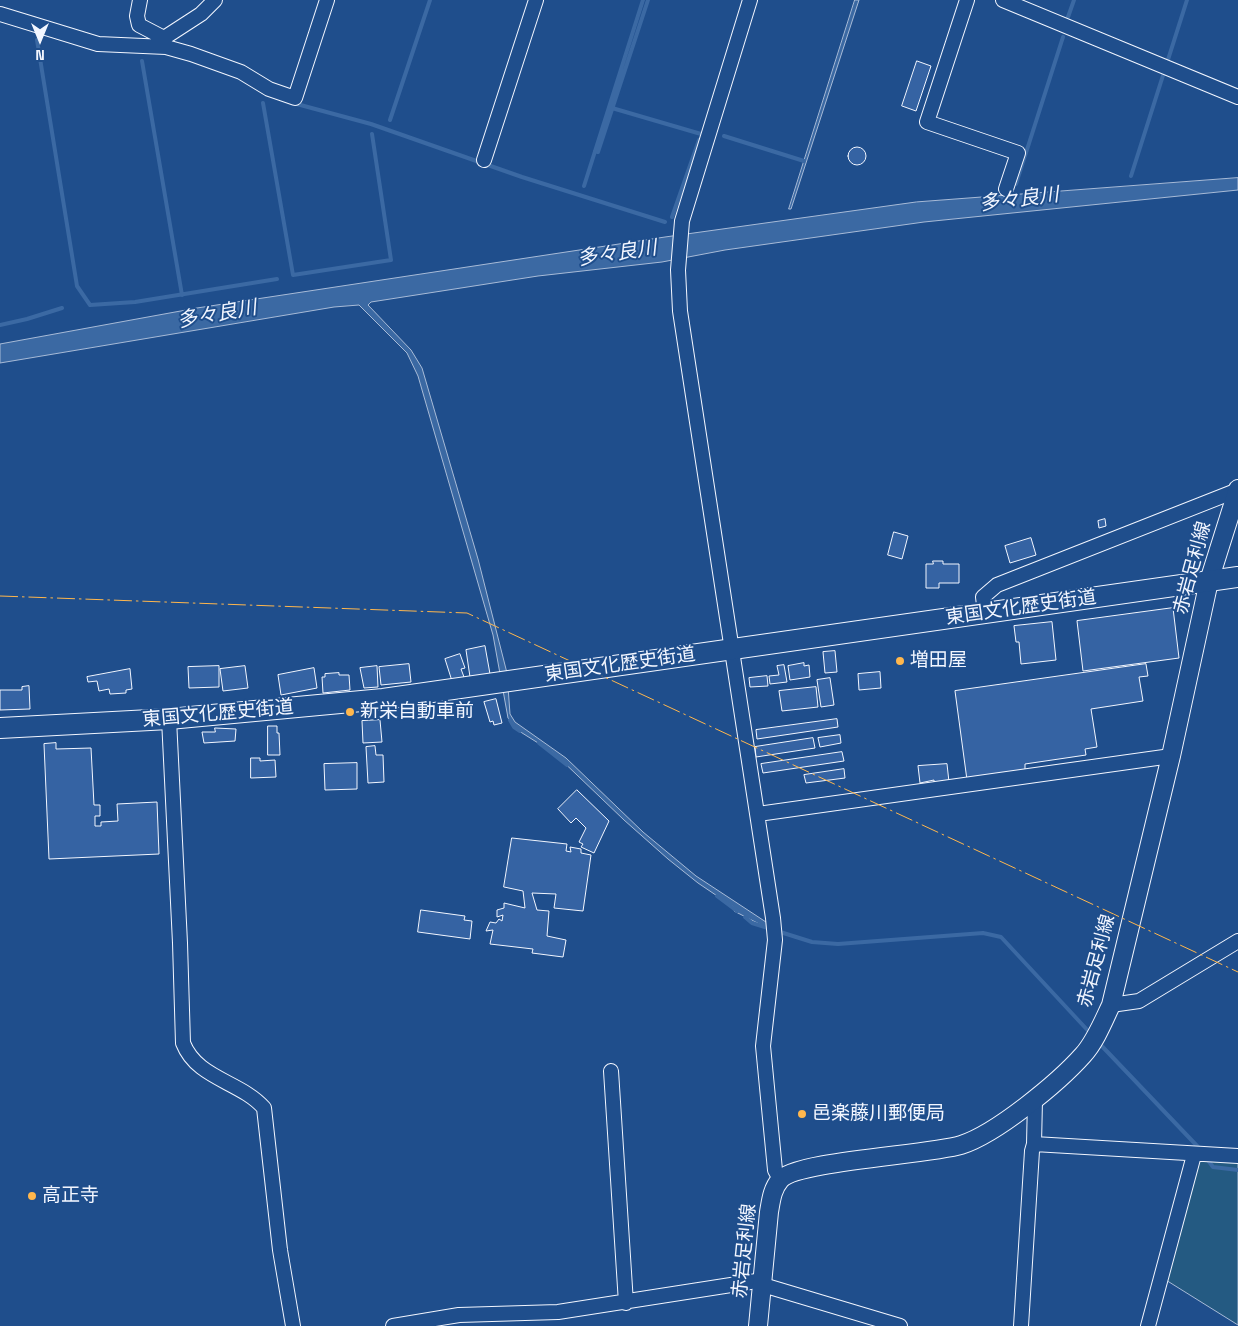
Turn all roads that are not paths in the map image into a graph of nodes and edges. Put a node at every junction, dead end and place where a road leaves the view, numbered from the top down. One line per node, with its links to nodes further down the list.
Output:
1 (140, 0): 9 (street)
2 (215, 0): 9 (street)
3 (327, 0): 9 (street)
4 (536, 0): 11 (street)
5 (750, 0): 17 (street)
6 (967, 0): 12 (street)
7 (1003, 0): 10 (street)
8 (0, 14): 9 (street)
9 (165, 43)
10 (1238, 97)
11 (484, 160)
12 (1006, 189)
13 (1238, 489): 15 (main road, 赤岩足利線); 16 (street)
14 (1238, 577): 15 (highway, 東国文化歴史街道)
15 (1209, 581): 16 (highway, 東国文化歴史街道); 20 (main road, 赤岩足利線)
16 (985, 614): 17 (highway, 東国文化歴史街道)
17 (733, 650): 18 (highway, 東国文化歴史街道); 21 (street)
18 (168, 719): 19 (highway, 東国文化歴史街道); 33 (street)
19 (0, 728)
20 (1171, 756): 21 (street); 23 (main road, 赤岩足利線)
21 (758, 814): 29 (street)
22 (1238, 941): 23 (street)
23 (1111, 1005): 25 (main road, 赤岩足利線)
24 (610, 1071): 31 (street)
25 (1035, 1100): 26 (street); 29 (main road, 赤岩足利線)
26 (1034, 1144): 27 (street); 37 (street)
27 (1194, 1155): 28 (street); 38 (street)
28 (1238, 1156)
29 (780, 1179): 30 (main road, 赤岩足利線)
30 (763, 1282): 31 (street); 32 (street); 35 (main road, 赤岩足利線)
31 (626, 1303): 34 (street)
32 (876, 1322): 36 (street)
33 (293, 1326)
34 (393, 1326)
35 (758, 1326)
36 (900, 1326)
37 (1021, 1326)
38 (1148, 1326)

